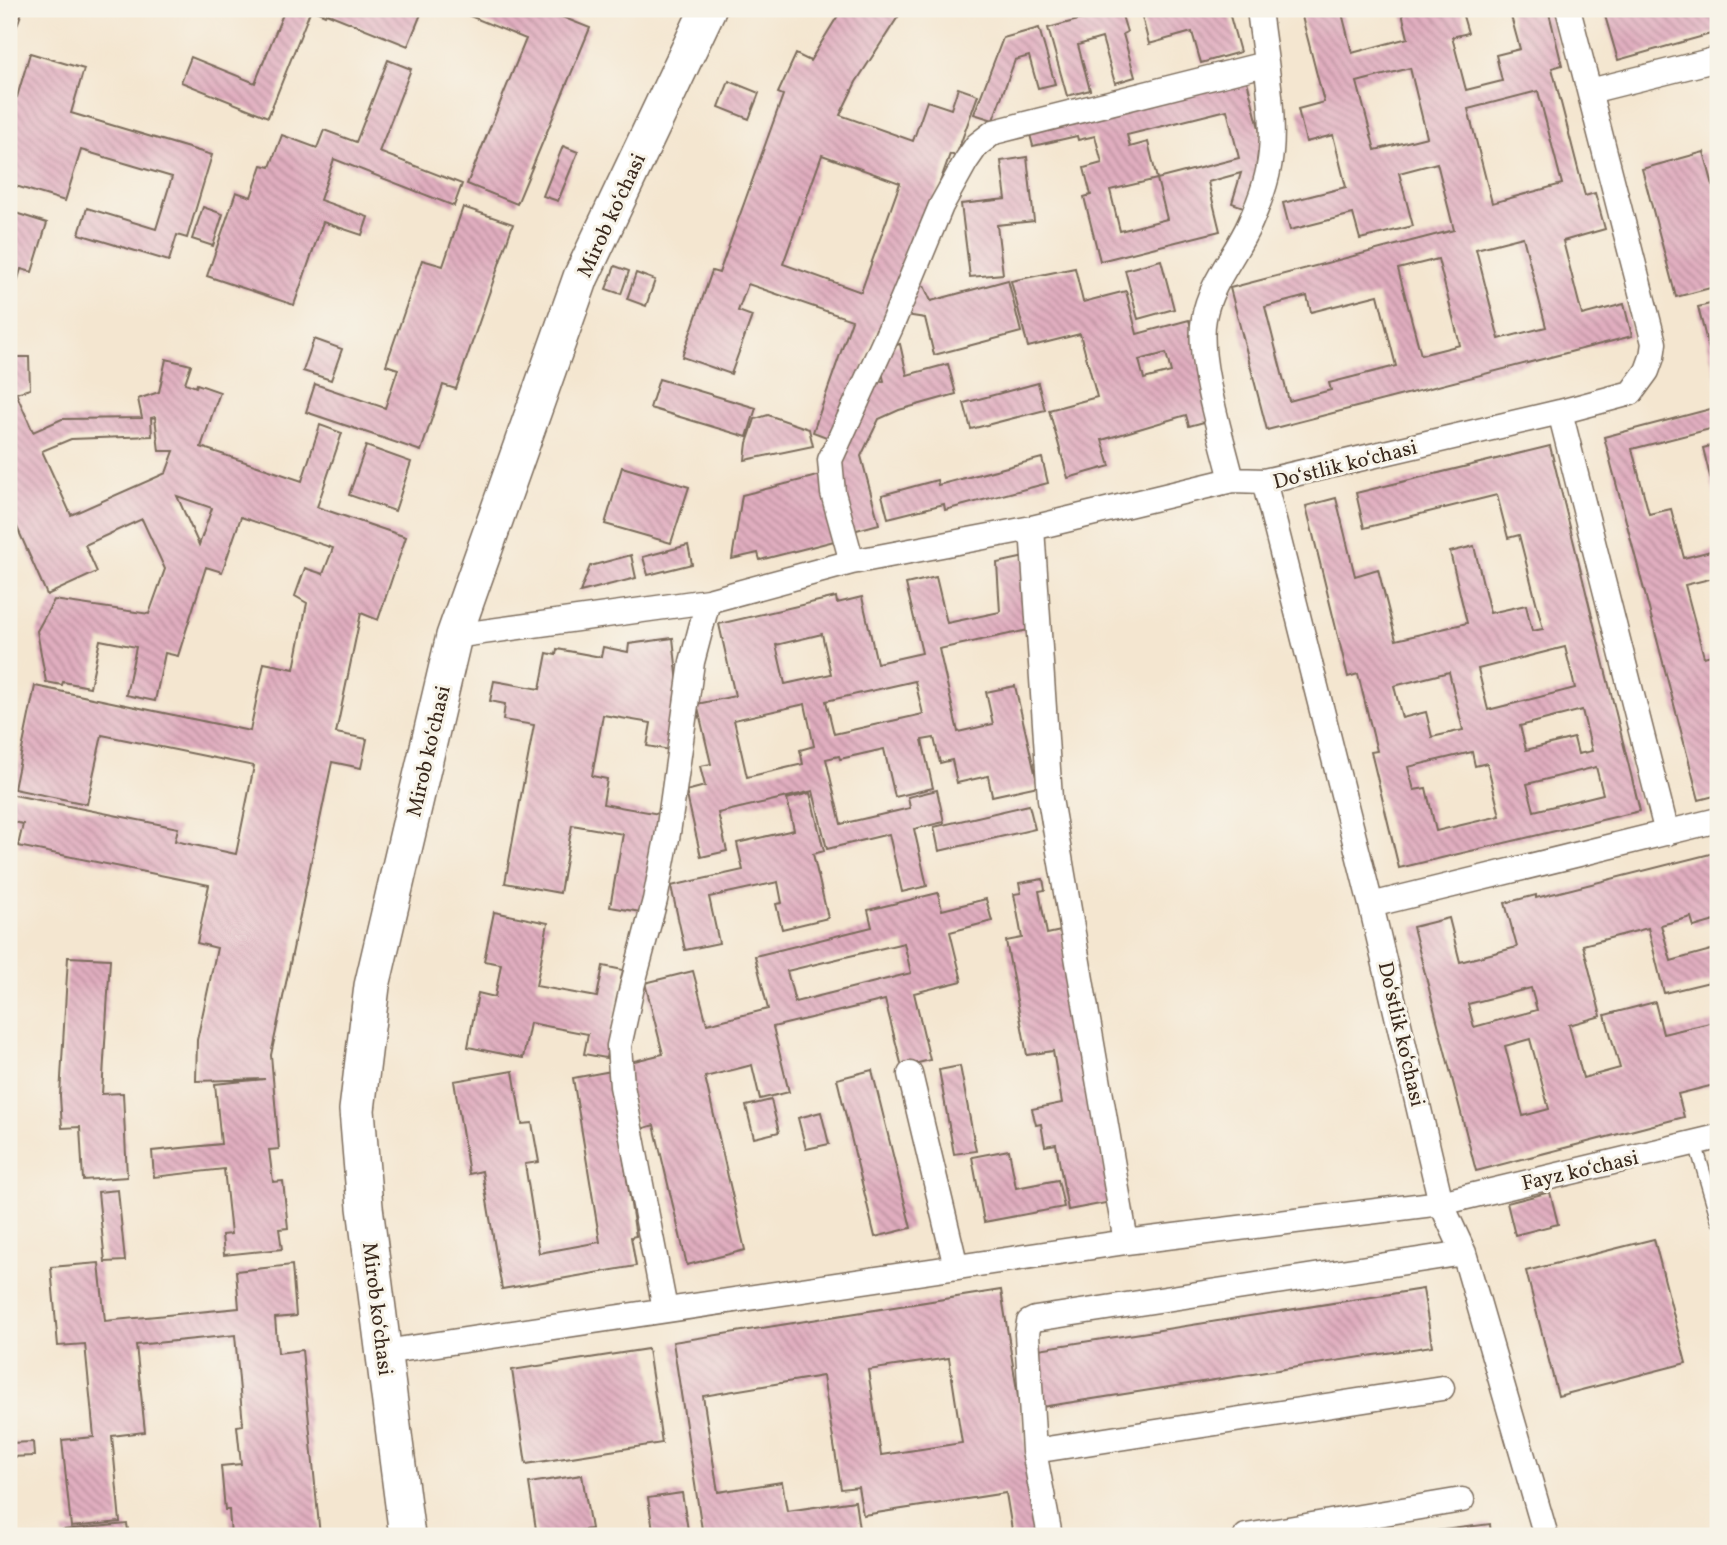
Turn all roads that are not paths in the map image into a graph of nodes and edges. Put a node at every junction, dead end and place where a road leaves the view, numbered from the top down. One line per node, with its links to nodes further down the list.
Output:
1 (708, 9): 13 (street, Mirob koʻchasi)
2 (1259, 9): 5 (street)
3 (1568, 9): 6 (street, Doʻstlik koʻchasi)
4 (1718, 59): 6 (street)
5 (1265, 64): 8 (street); 11 (street)
6 (1590, 91): 7 (street, Doʻstlik koʻchasi)
7 (1560, 412): 9 (street, Doʻstlik koʻchasi); 15 (street)
8 (1232, 480): 9 (street); 10 (street)
9 (1264, 481): 16 (street, Doʻstlik koʻchasi)
10 (1032, 528): 11 (street); 21 (street)
11 (852, 562): 12 (street)
12 (708, 601): 13 (street); 24 (street)
13 (454, 636): 25 (street, Mirob koʻchasi)
14 (1718, 820): 15 (street)
15 (1667, 833): 16 (street)
16 (1371, 905): 19 (street, Doʻstlik koʻchasi)
17 (910, 1074): 23 (street)
18 (1707, 1140): 19 (street, Fayz koʻchasi); 20 (lane)
19 (1441, 1203): 21 (street, Fayz koʻchasi); 22 (street, Doʻstlik koʻchasi)
20 (1718, 1221)
21 (1126, 1242): 23 (street, Fayz koʻchasi)
22 (1464, 1254): 27 (street); 32 (street, Doʻstlik koʻchasi)
23 (956, 1267): 24 (street, Fayz koʻchasi)
24 (665, 1309): 25 (street, Fayz koʻchasi)
25 (384, 1352): 29 (street, Mirob koʻchasi)
26 (1442, 1388): 27 (street)
27 (1034, 1451): 30 (street)
28 (1462, 1500): 31 (street)
29 (407, 1536)
30 (1051, 1536)
31 (1246, 1536)
32 (1546, 1536)

